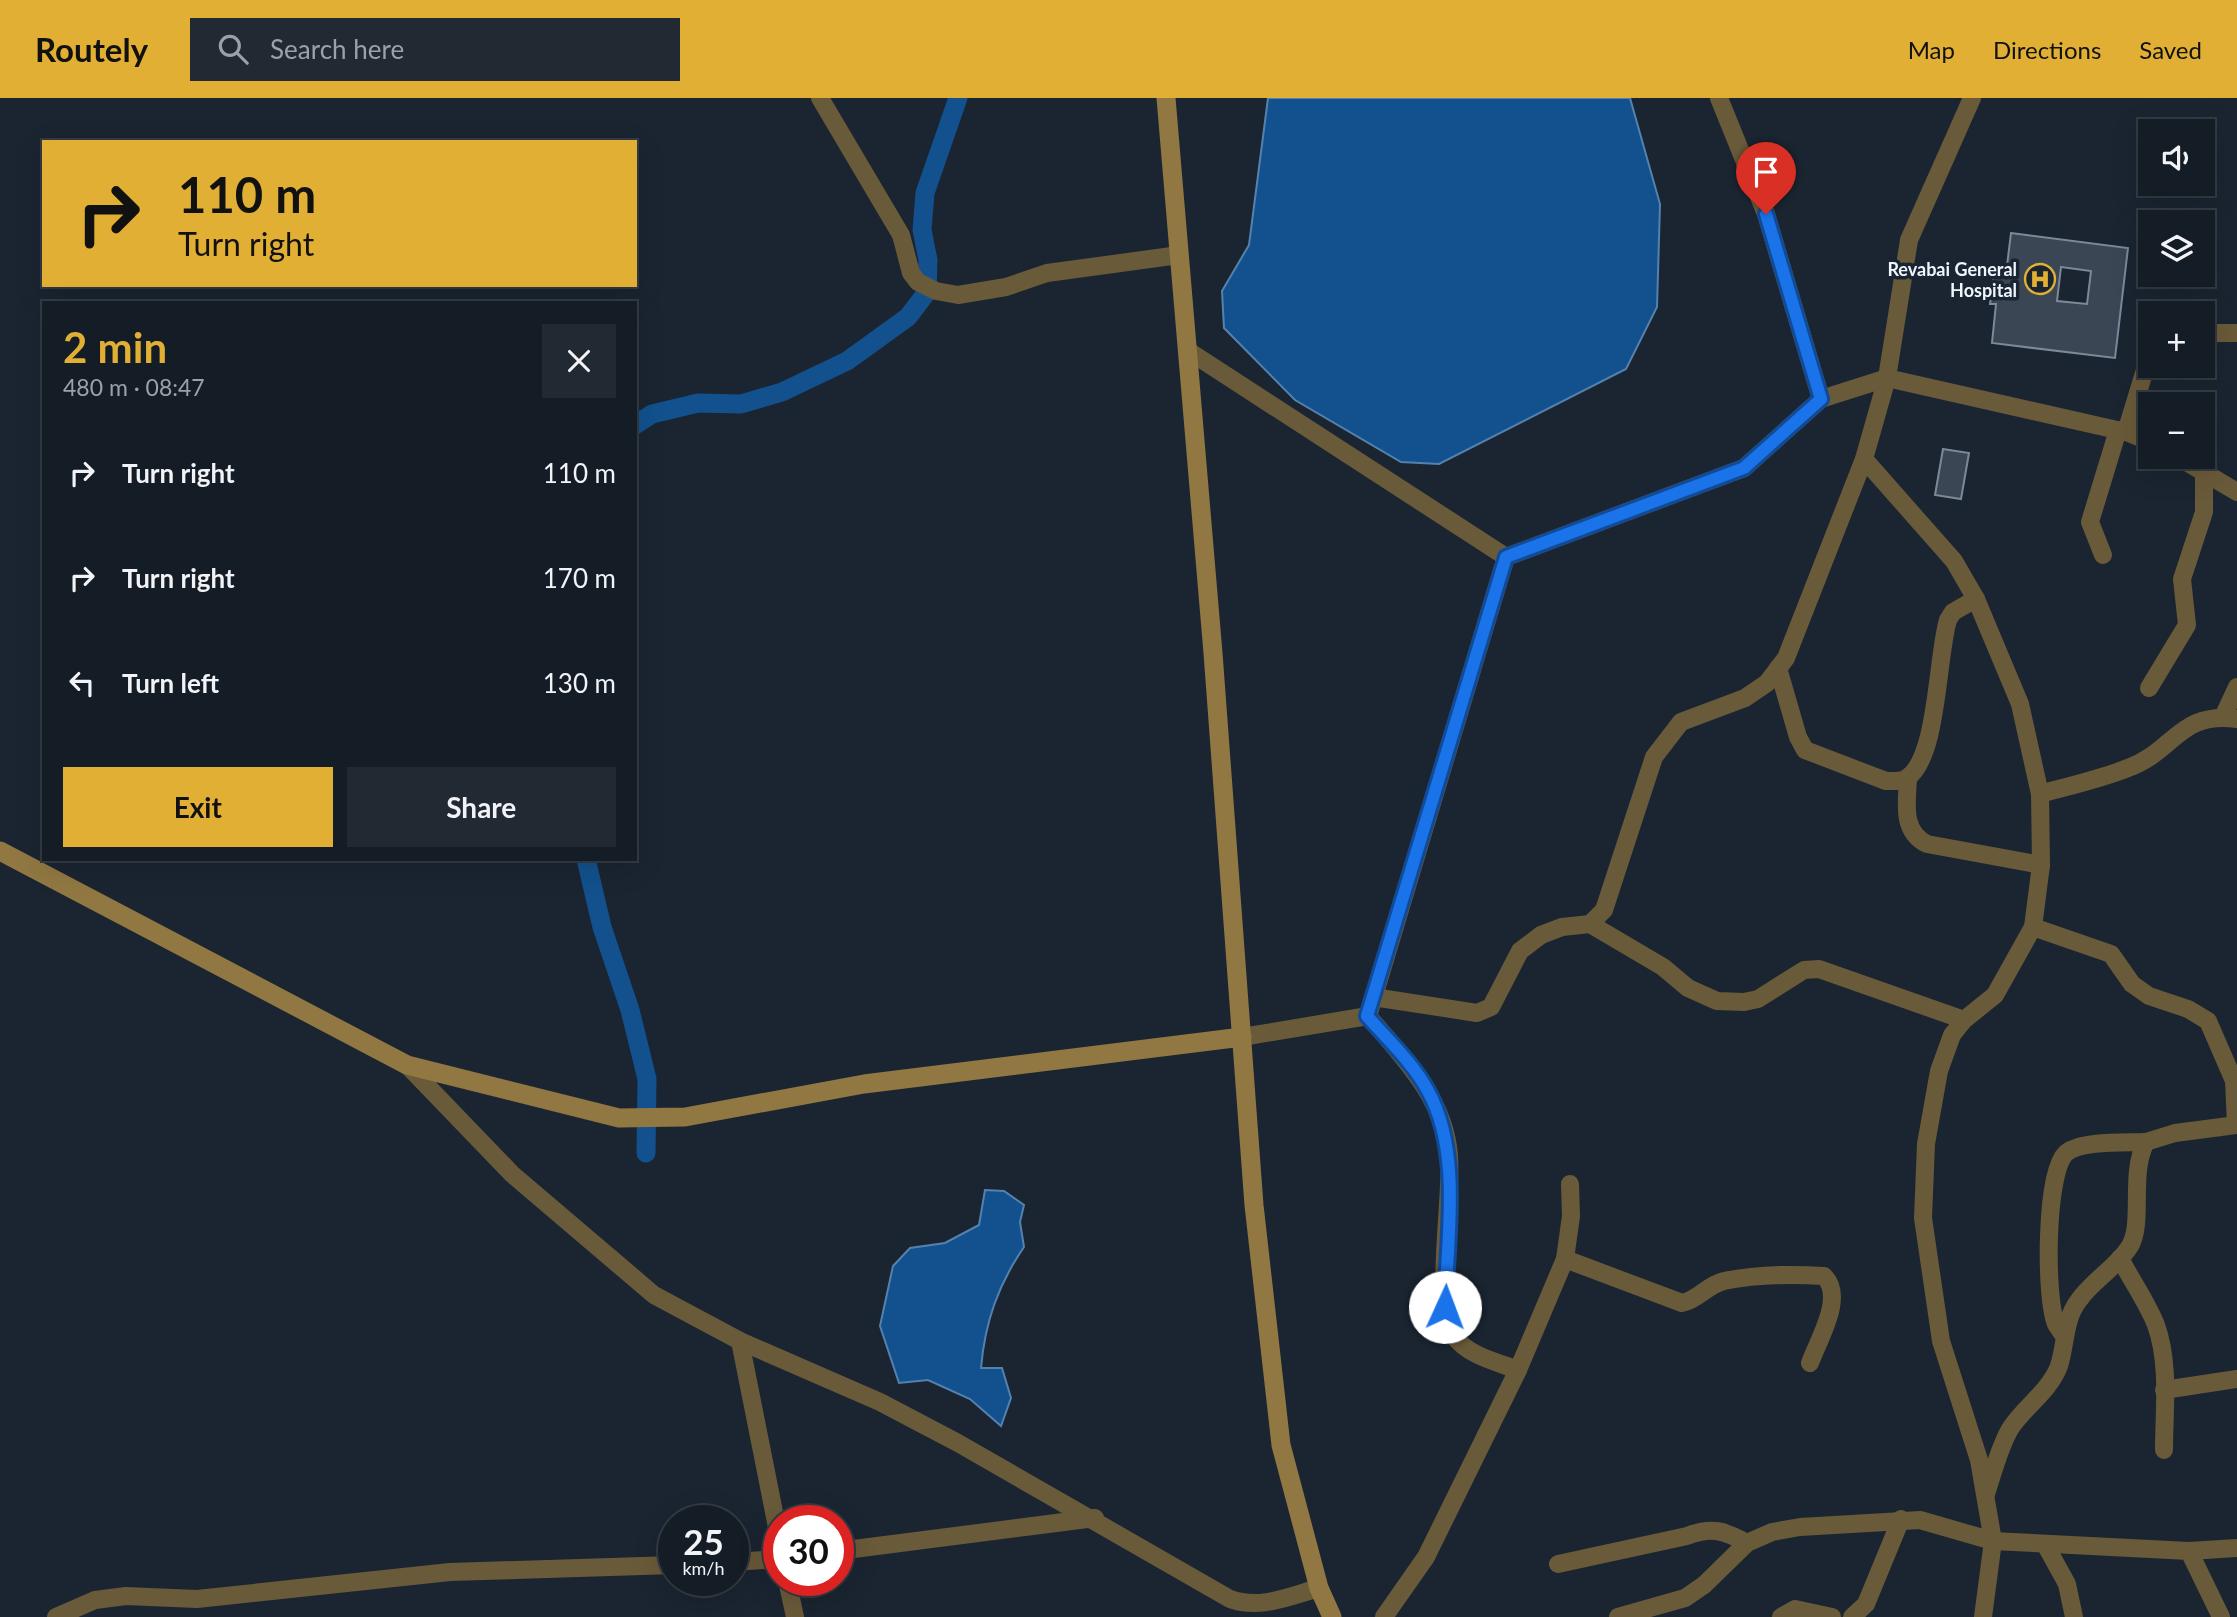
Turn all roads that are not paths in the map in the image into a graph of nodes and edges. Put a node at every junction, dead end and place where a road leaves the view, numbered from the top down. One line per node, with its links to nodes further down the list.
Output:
1 (820, 98): 5 (street)
2 (1166, 98): 5 (main road)
3 (1719, 98): 11 (street)
4 (1972, 98): 9 (street)
5 (1179, 255): 8 (main road)
6 (2215, 333): 7 (street)
7 (2237, 333)
8 (1187, 351): 19 (street); 34 (main road)
9 (1887, 378): 11 (street); 12 (street); 14 (street)
10 (2141, 378): 12 (street)
11 (1821, 399): 19 (street)
12 (2122, 431): 13 (street); 18 (street)
13 (2138, 437)
14 (1864, 459): 20 (street); 21 (street)
15 (2200, 469): 16 (street)
16 (2204, 471): 17 (street); 23 (street)
17 (2237, 492)
18 (2103, 555)
19 (1506, 557): 31 (street)
20 (1976, 600): 25 (street); 26 (street)
21 (1778, 668): 25 (street); 29 (street)
22 (2237, 687): 24 (street)
23 (2149, 688)
24 (2230, 718): 26 (street)
25 (1908, 778): 28 (street)
26 (2040, 794): 28 (street)
27 (0, 851): 36 (main road)
28 (2041, 865): 30 (street)
29 (1590, 924): 31 (street); 33 (street)
30 (2033, 927): 33 (street); 35 (street)
31 (1373, 997): 32 (street)
32 (1367, 1016): 34 (street); 45 (street)
33 (1964, 1020): 49 (street)
34 (1242, 1037): 36 (main road); 61 (main road)
35 (2229, 1044): 37 (street)
36 (407, 1065): 43 (street)
37 (2236, 1124): 38 (street)
38 (2146, 1142): 40 (street); 42 (street)
39 (1570, 1184): 41 (street)
40 (2120, 1258): 42 (street); 47 (street)
41 (1565, 1259): 44 (street); 45 (street)
42 (2065, 1337): 49 (street)
43 (740, 1341): 50 (street); 51 (street)
44 (1810, 1363)
45 (1518, 1370): 67 (street)
46 (2237, 1378): 47 (street)
47 (2164, 1390): 48 (street)
48 (2164, 1450)
49 (1985, 1497): 53 (street)
50 (773, 1505)
51 (1095, 1518): 56 (street); 61 (street)
52 (1901, 1519): 53 (street); 54 (street); 71 (street)
53 (1993, 1541): 55 (street); 72 (street)
54 (1747, 1543): 59 (street); 63 (street)
55 (2045, 1544): 58 (street); 73 (street)
56 (854, 1549)
57 (2237, 1549): 58 (street)
58 (2189, 1550): 74 (street)
59 (1558, 1564)
60 (658, 1566): 64 (street)
61 (1320, 1588): 66 (main road)
62 (790, 1596): 65 (street)
63 (1659, 1611): 68 (street)
64 (56, 1617)
65 (795, 1617)
66 (1332, 1617)
67 (1384, 1617)
68 (1618, 1617)
69 (1781, 1617): 70 (street)
70 (1832, 1617)
71 (1852, 1617)
72 (1983, 1617)
73 (2074, 1617)
74 (2221, 1617)

